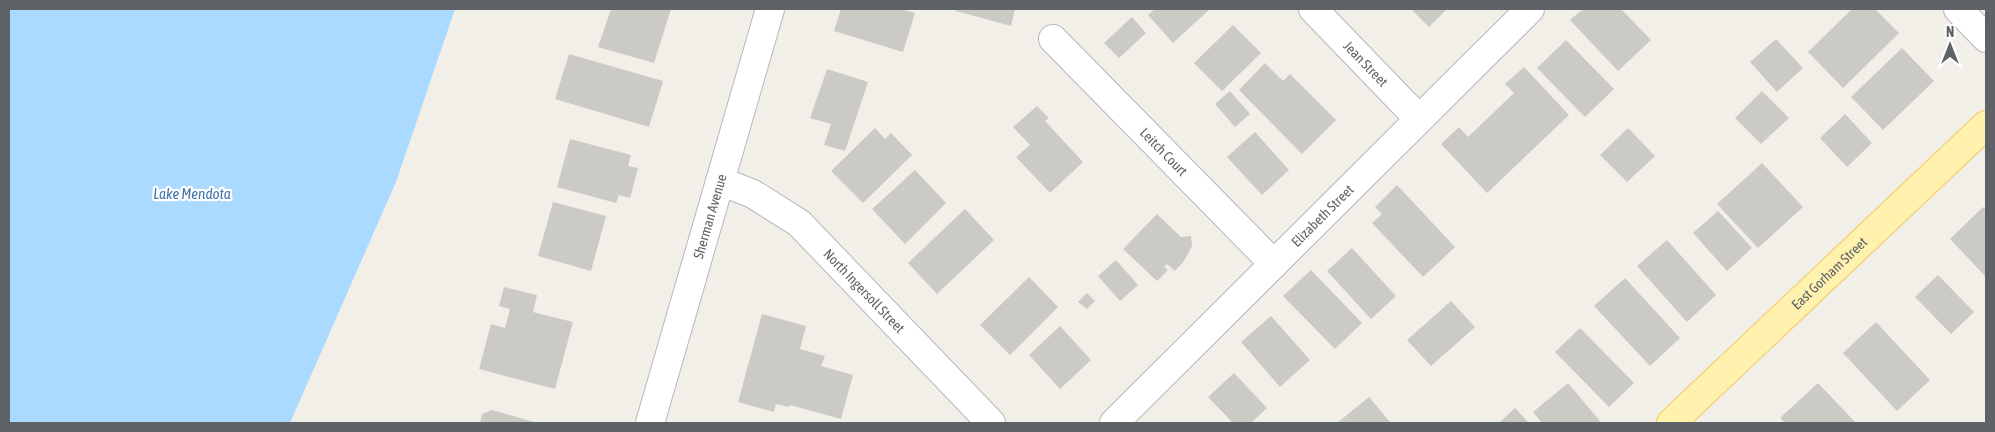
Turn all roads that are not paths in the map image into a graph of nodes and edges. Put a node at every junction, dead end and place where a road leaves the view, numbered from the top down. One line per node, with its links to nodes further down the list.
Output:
1 (770, 9): 9 (street, Sherman Avenue)
2 (1313, 9): 7 (street, Jean Street)
3 (1530, 9): 7 (street, Elizabeth Street)
4 (1958, 9): 5 (street)
5 (1986, 38)
6 (1053, 39): 10 (street, Leitch Court)
7 (1419, 119): 10 (street, Elizabeth Street)
8 (1986, 125): 14 (main road, East Gorham Street)
9 (720, 181): 11 (street, Sherman Avenue); 12 (street, North Ingersoll Street)
10 (1274, 264): 13 (street, Elizabeth Street)
11 (650, 423)
12 (991, 423)
13 (1114, 423)
14 (1671, 423)

